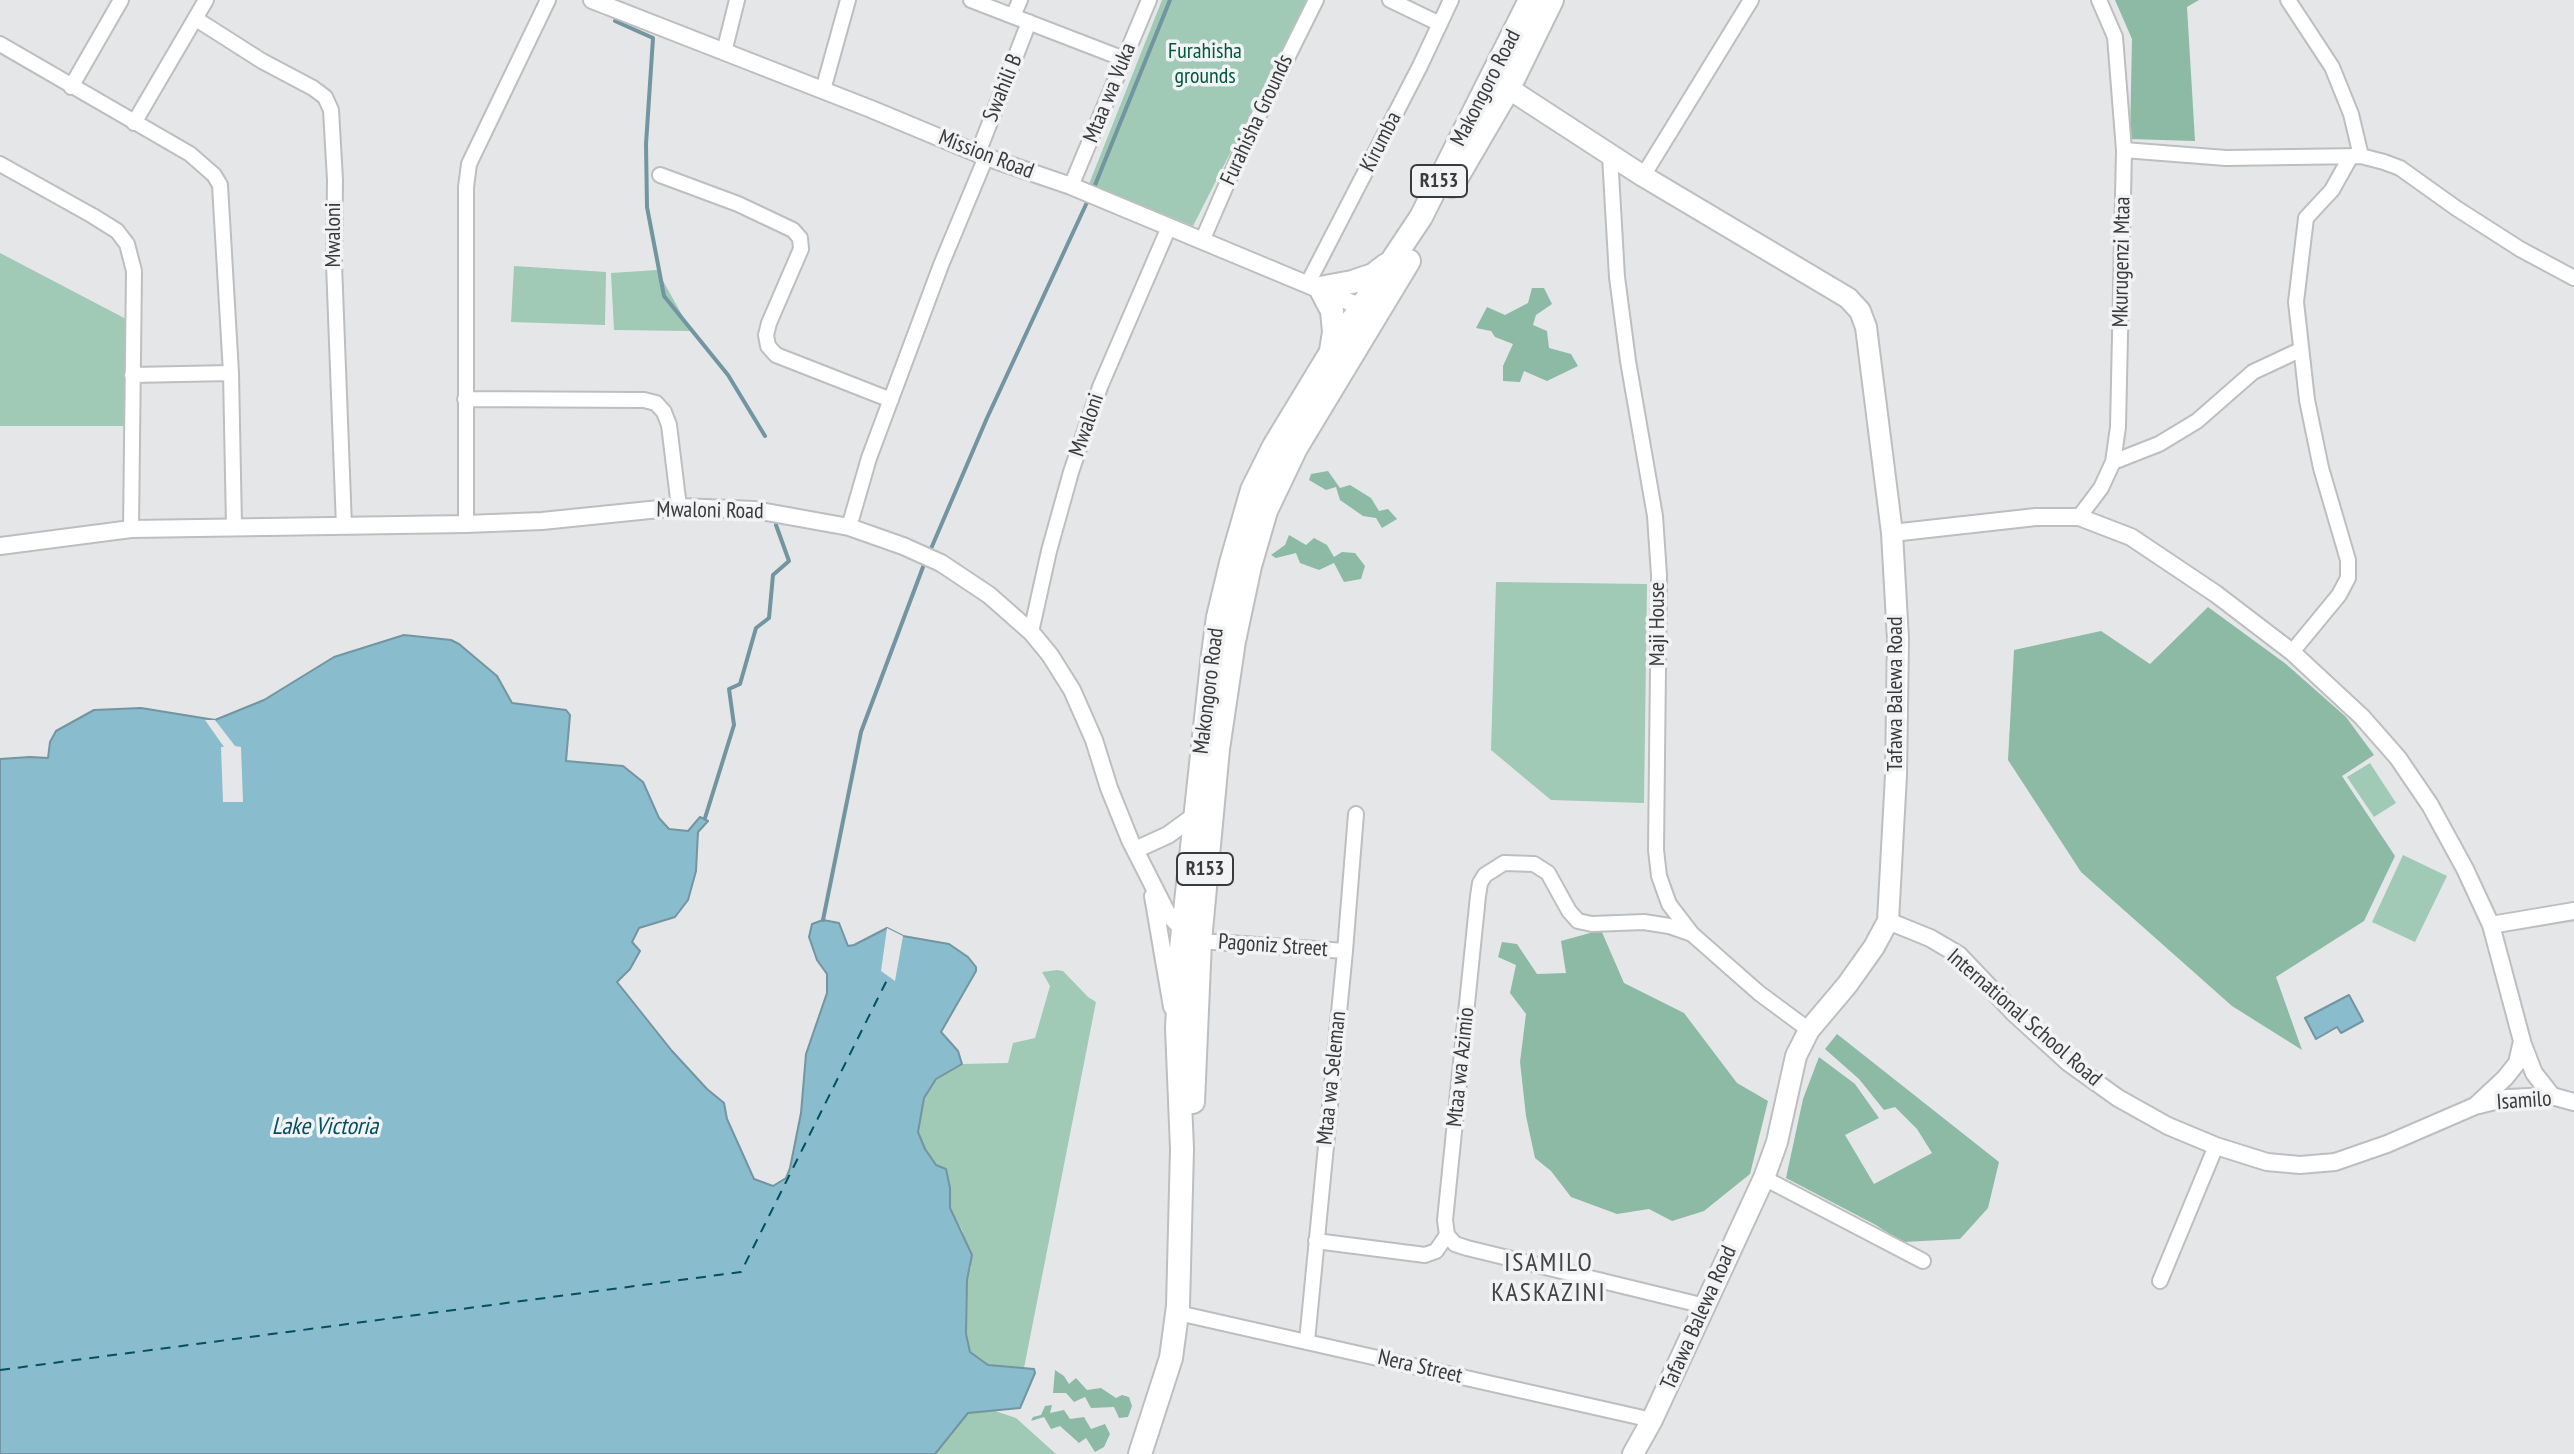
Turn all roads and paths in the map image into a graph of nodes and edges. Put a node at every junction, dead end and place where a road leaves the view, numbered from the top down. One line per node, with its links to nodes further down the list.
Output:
1 (121, 0): 27 (street)
2 (206, 0): 20 (street)
3 (548, 0): 48 (street)
4 (592, 0): 18 (street, Mission Road)
5 (737, 0): 24 (street)
6 (848, 0): 28 (street)
7 (971, 0): 19 (street)
8 (1020, 0): 19 (street)
9 (1149, 0): 25 (street, Mtaa wa Vuka)
10 (1316, 0): 39 (street, Furahisha Grounds)
11 (1390, 0): 22 (street)
12 (1451, 0): 22 (street, Kirumba)
13 (1530, 0): 26 (main road, Makongoro Road / R153)
14 (1552, 0): 26 (main road, Makongoro Road / R153)
15 (1751, 0): 36 (street)
16 (2099, 0): 30 (street, Mkurugenzi Mtaa)
17 (2288, 0): 33 (street)
18 (618, 5): 24 (street, Mission Road)
19 (1013, 16): 21 (street)
20 (196, 19): 29 (street); 55 (street, Mwaloni)
21 (1029, 22): 25 (street); 31 (street, Swahili B)
22 (1440, 24): 42 (street, Kirumba)
23 (0, 44): 27 (street)
24 (724, 52): 28 (street, Mission Road)
25 (1124, 59): 37 (street, Mtaa wa Vuka)
26 (1500, 83): 32 (main road, Tafawa Balewa Road); 40 (main road, Makongoro Road / R153); 43 (main road, Makongoro Road / R153)
27 (71, 87): 29 (street)
28 (823, 90): 31 (street, Mission Road)
29 (134, 123): 46 (street)
30 (2124, 150): 33 (street); 50 (street, Mkurugenzi Mtaa)
31 (982, 155): 37 (street, Mission Road); 49 (street)
32 (1610, 156): 36 (main road, Tafawa Balewa Road); 69 (street, Maji House)
33 (2356, 156): 41 (street); 44 (street)
34 (0, 164): 47 (street)
35 (660, 175): 49 (street)
36 (1643, 176): 58 (main road, Tafawa Balewa Road)
37 (1077, 189): 38 (street, Mission Road)
38 (1169, 227): 39 (street, Mission Road); 60 (street, Mwaloni)
39 (1202, 241): 42 (street, Mission Road)
40 (1393, 259): 42 (main road); 43 (main road, Makongoro Road / R153)
41 (2574, 278)
42 (1314, 286): 43 (street, Mission Road); 45 (main road)
43 (1370, 310): 45 (main road, Makongoro Road / R153); 70 (main road, Makongoro Road / R153)
44 (2300, 350): 50 (street); 61 (street)
45 (1331, 352): 63 (main road, Makongoro Road / R153)
46 (231, 373): 47 (street); 54 (street)
47 (132, 375): 57 (street)
48 (465, 399): 51 (street); 53 (street)
49 (891, 400): 56 (street)
50 (2113, 462): 52 (street, Mkurugenzi Mtaa)
51 (679, 507): 53 (street, Mwaloni Road); 56 (street, Mwaloni Road)
52 (2079, 517): 58 (street); 61 (street)
53 (466, 524): 55 (street, Mwaloni Road)
54 (234, 526): 55 (street, Mwaloni Road); 57 (street, Mwaloni Road)
55 (344, 526)
56 (849, 527): 60 (street, Mwaloni Road)
57 (131, 529): 59 (street, Mwaloni Road)
58 (1892, 533): 67 (main road, Tafawa Balewa Road)
59 (0, 546)
60 (1031, 632): 64 (street, Mwaloni Road)
61 (2292, 652): 68 (street)
62 (1356, 814): 71 (street, Mtaa wa Seleman)
63 (1194, 816): 64 (street); 70 (main road, Makongoro Road / R153)
64 (1135, 850): 65 (street, Mwaloni Road)
65 (1151, 883): 70 (street, Mwaloni Road); 72 (street)
66 (2574, 911): 68 (street)
67 (1888, 921): 73 (main road, Tafawa Balewa Road); 78 (street, International School Road)
68 (2491, 925): 74 (street)
69 (1692, 934): 73 (street, Maji House); 80 (street, Mtaa wa Azimio)
70 (1191, 936): 71 (street, Pagoniz Street); 72 (main road, Makongoro Road / R153); 85 (main road, Makongoro Road / R153)
71 (1345, 951): 81 (street, Mtaa wa Seleman)
72 (1177, 1028): 88 (main road, Makongoro Road / R153)
73 (1809, 1030): 79 (main road, Tafawa Balewa Road)
74 (2522, 1041): 75 (street); 77 (street)
75 (2552, 1096): 76 (street, Isamilo); 77 (street, Isamilo)
76 (2574, 1102)
77 (2475, 1106): 78 (street, International School Road)
78 (2216, 1146): 83 (street)
79 (1764, 1178): 82 (street); 84 (main road, Tafawa Balewa Road)
80 (1447, 1235): 81 (street); 84 (street)
81 (1316, 1241): 86 (street, Mtaa wa Seleman)
82 (1923, 1261)
83 (2160, 1281)
84 (1705, 1306): 87 (main road, Tafawa Balewa Road)
85 (1187, 1315): 86 (street, Nera Street); 89 (main road, Makongoro Road / R153)
86 (1307, 1341): 87 (street, Nera Street)
87 (1652, 1420): 90 (main road, Tafawa Balewa Road)
88 (1140, 1454)
89 (1151, 1454)
90 (1633, 1454)

